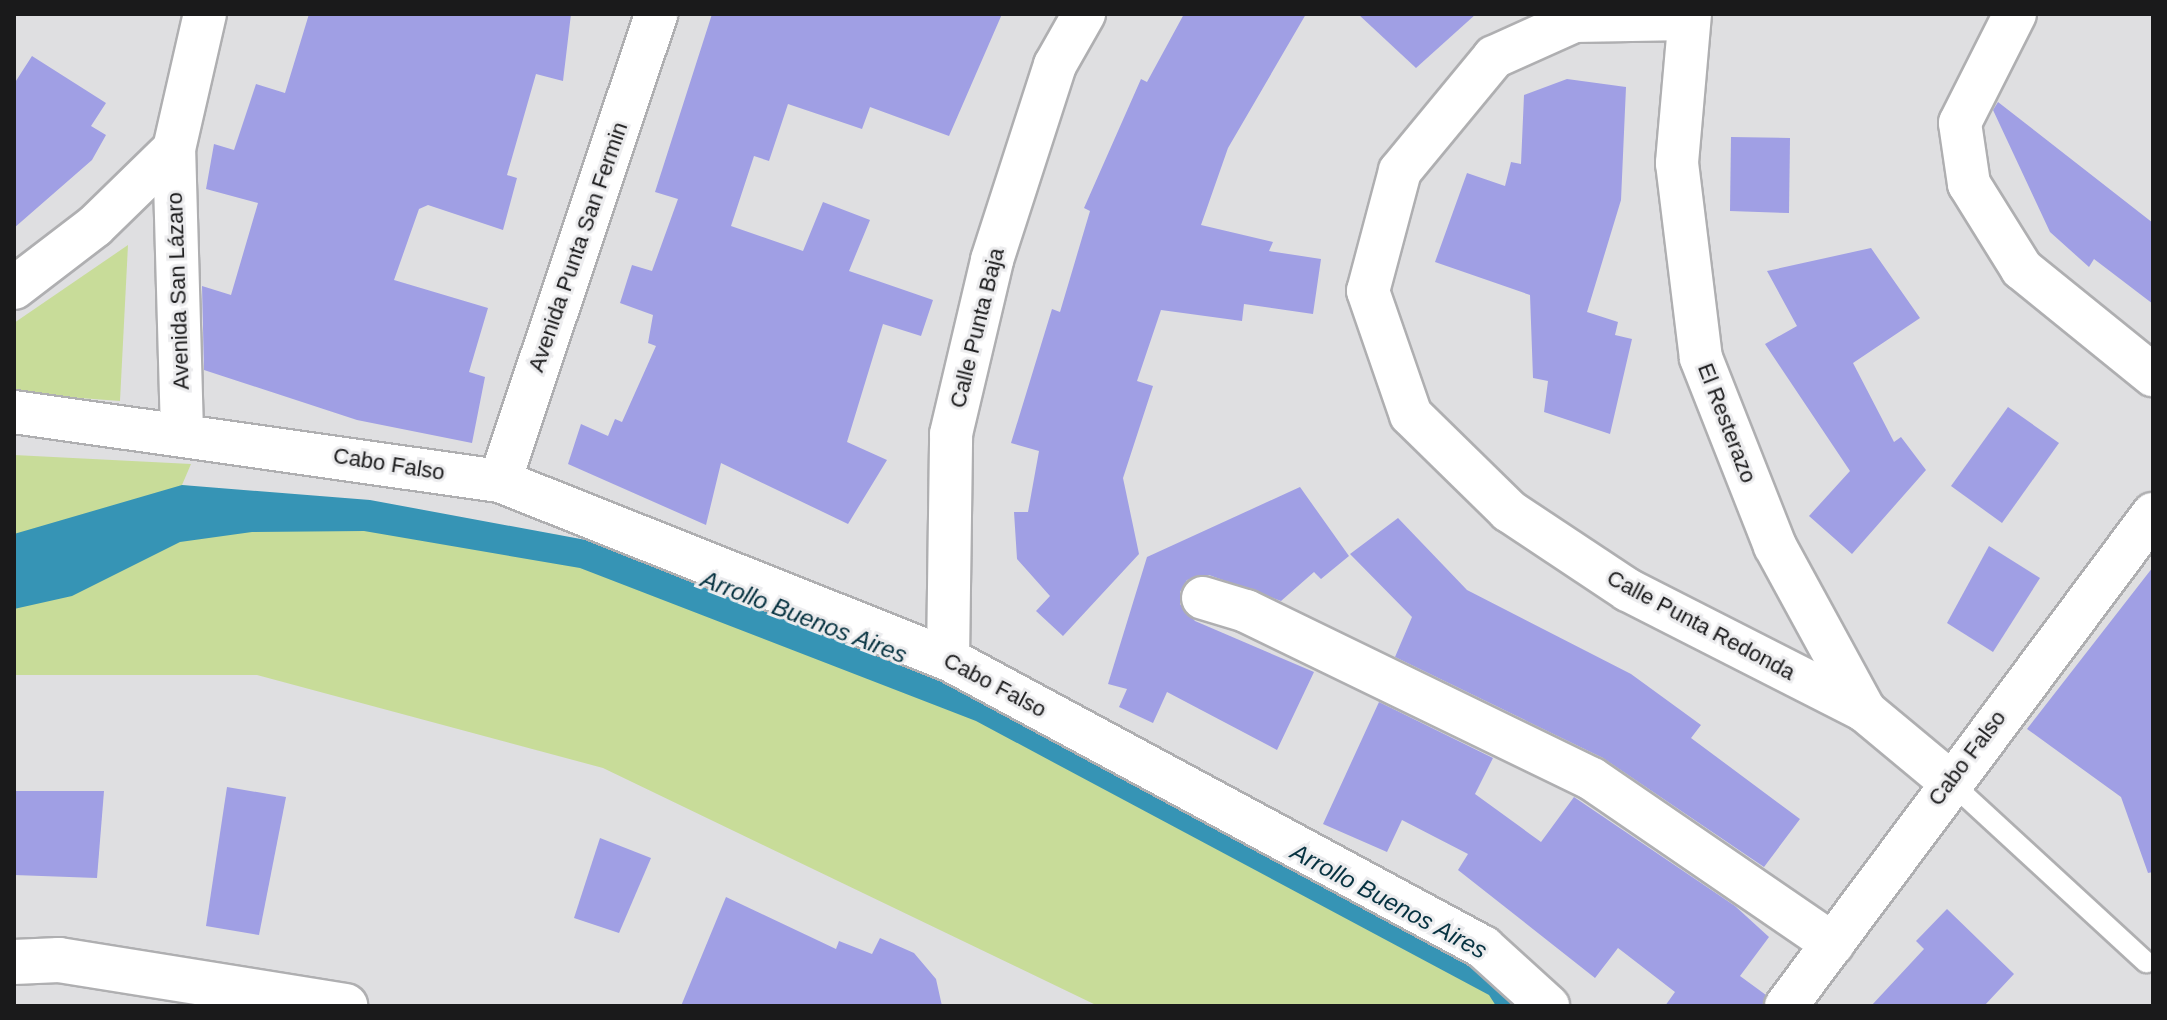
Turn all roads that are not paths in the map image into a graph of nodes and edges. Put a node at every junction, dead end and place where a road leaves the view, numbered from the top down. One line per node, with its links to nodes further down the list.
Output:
1 (205, 14): 6 (street, Avenida San Lázaro)
2 (656, 14): 11 (street, Avenida Punta San Fermin)
3 (1084, 14): 14 (street, Calle Punta Baja)
4 (2015, 14): 8 (street)
5 (1689, 16): 15 (street, El Resterazo); 15 (street, Calle Punta Redonda)
6 (174, 149): 7 (street, Avenida San Lázaro); 10 (street, Avenida San Lázaro)
7 (14, 288)
8 (2153, 375)
9 (14, 412): 10 (street, Cabo Falso)
10 (182, 432): 11 (street, Cabo Falso)
11 (500, 481): 14 (street, Cabo Falso)
12 (2153, 514): 16 (street, Cabo Falso)
13 (1203, 598): 17 (street)
14 (948, 659): 21 (street, Cabo Falso)
15 (1865, 711): 16 (street, Calle Punta Redonda)
16 (1949, 781): 17 (street, Cabo Falso); 19 (lane)
17 (1833, 944): 22 (street, Cabo Falso)
18 (14, 962): 20 (street)
19 (2146, 962)
20 (345, 1006)
21 (1548, 1006)
22 (1786, 1006)

